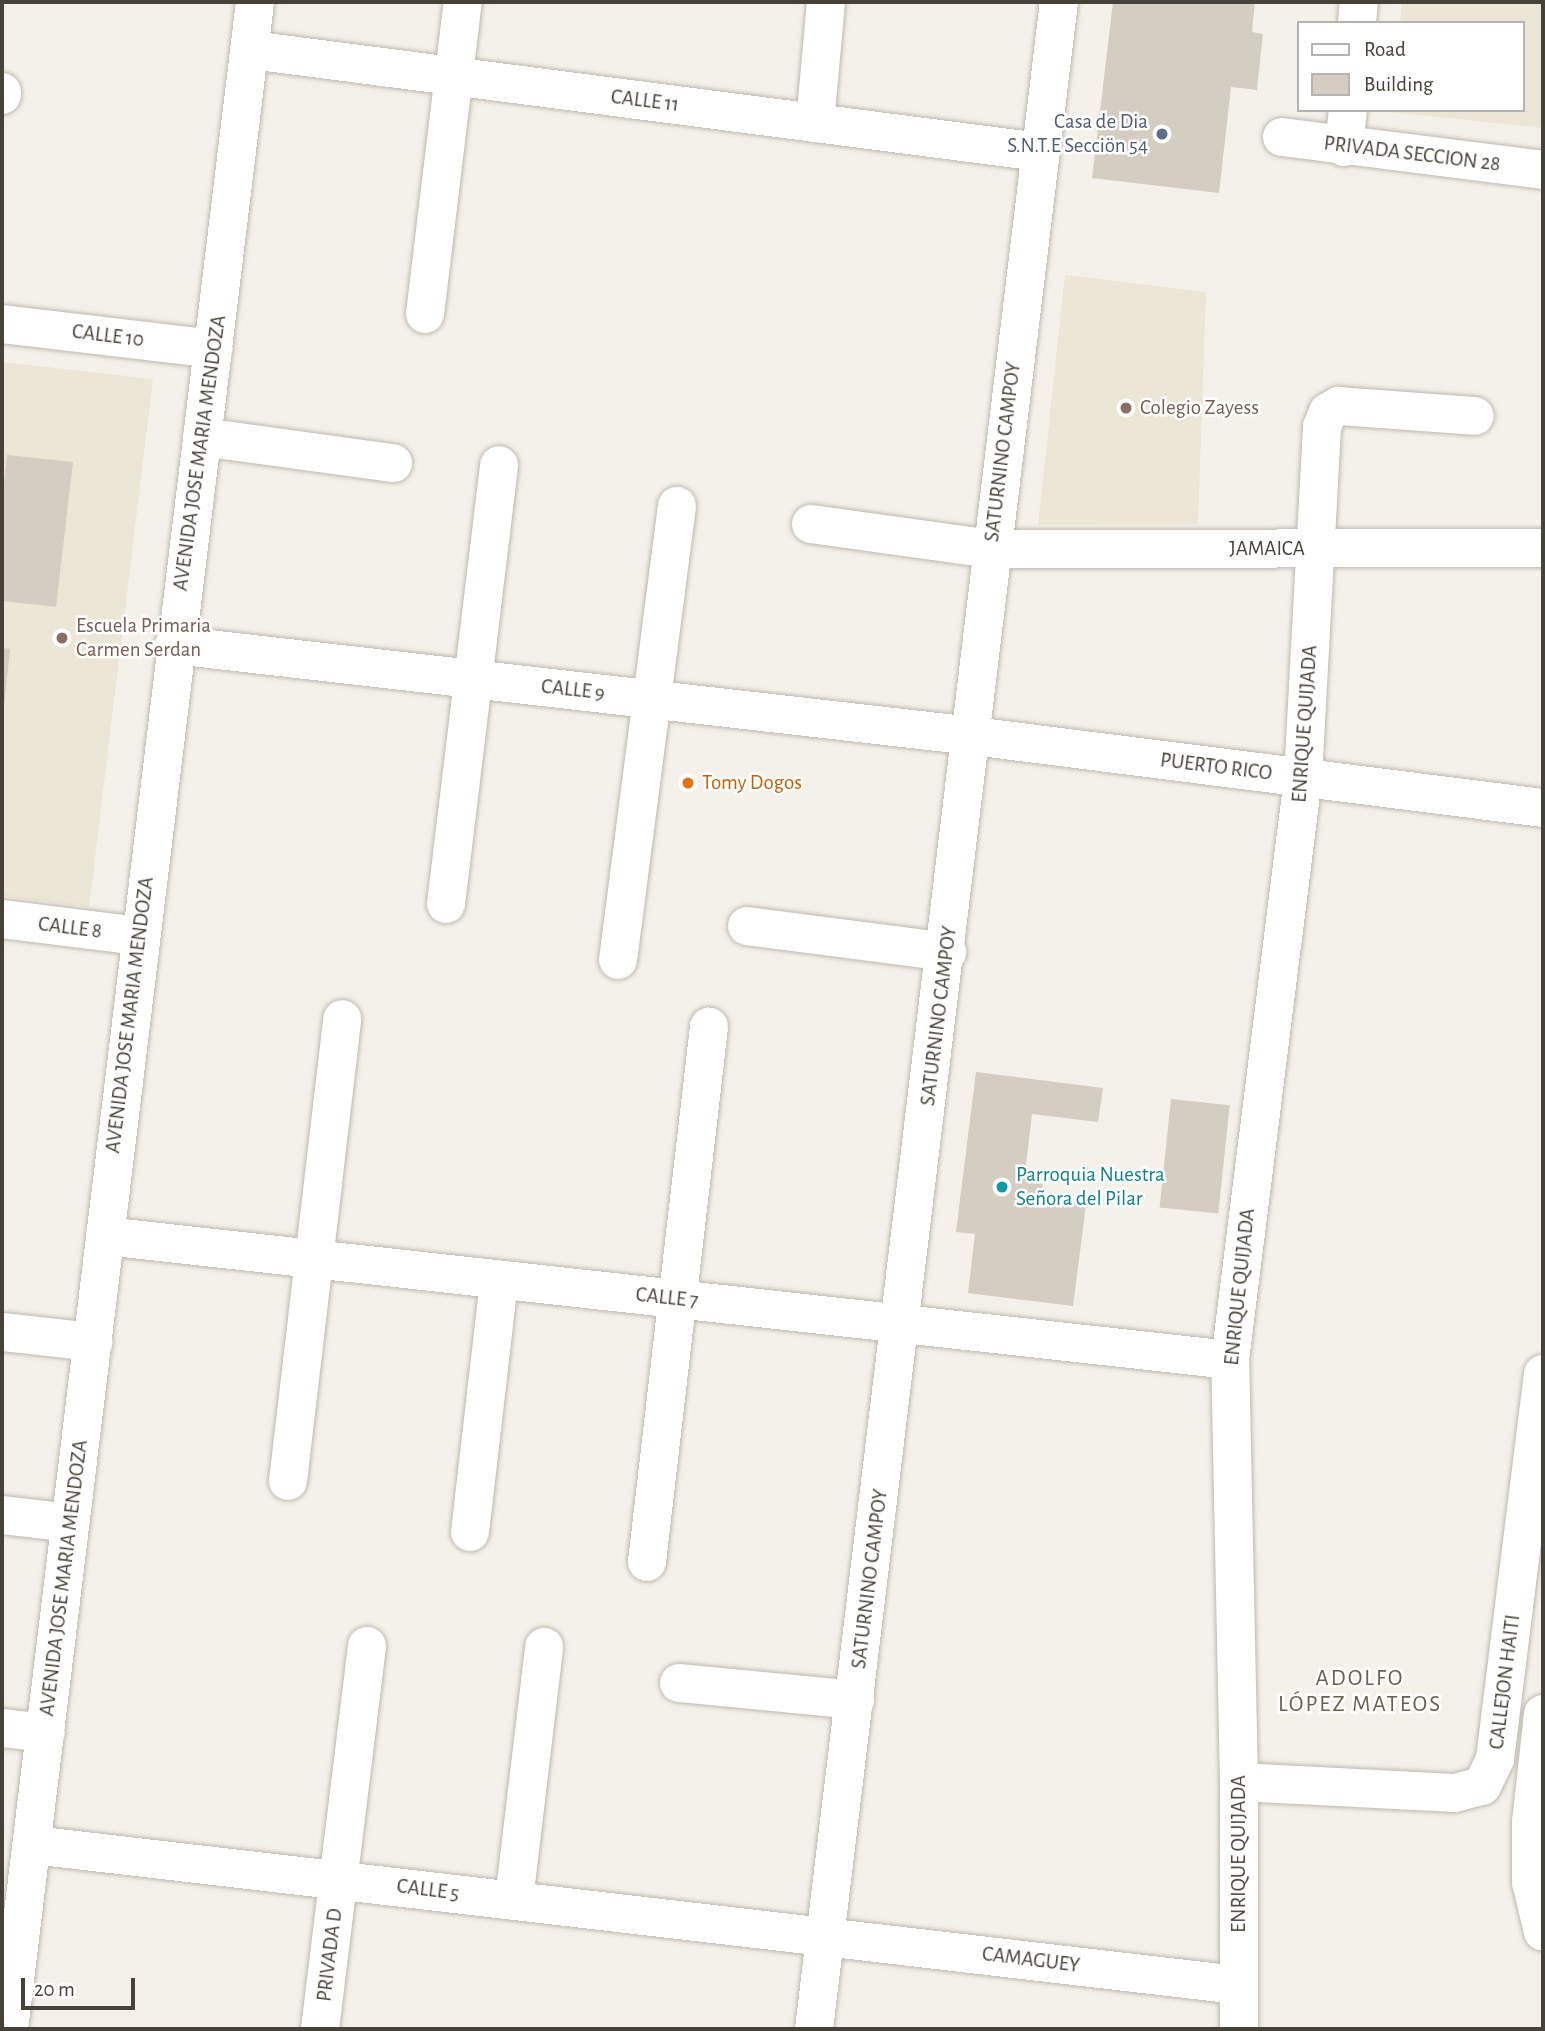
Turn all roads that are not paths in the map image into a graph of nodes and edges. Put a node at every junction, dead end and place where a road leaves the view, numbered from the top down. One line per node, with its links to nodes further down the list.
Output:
1 (255, 2): 7 (street, AVENIDA JOSE MARIA MENDOZA)
2 (463, 2): 8 (street)
3 (826, 2): 9 (street)
4 (1059, 2): 12 (street, SATURNINO CAMPOY)
5 (1359, 2): 6 (street)
6 (1357, 21)
7 (250, 50): 8 (street, CALLE 11); 16 (street, AVENIDA JOSE MARIA MENDOZA)
8 (455, 77): 9 (street, CALLE 11); 14 (street)
9 (815, 123): 12 (street, CALLE 11)
10 (1346, 129): 11 (street, PRIVADA SECCION 28); 13 (street, PRIVADA SECCION 28)
11 (1282, 137)
12 (1041, 152): 24 (street, SATURNINO CAMPOY)
13 (1543, 170)
14 (425, 314)
15 (2, 324): 16 (street, CALLE 10)
16 (214, 349): 18 (street, AVENIDA JOSE MARIA MENDOZA)
17 (1475, 416): 25 (street, ENRIQUE QUIJADA)
18 (202, 437): 19 (street); 26 (street, AVENIDA JOSE MARIA MENDOZA)
19 (393, 463)
20 (499, 465): 27 (street)
21 (677, 506): 28 (street)
22 (811, 524): 24 (street, JAMAICA)
23 (1543, 548): 25 (street, JAMAICA)
24 (991, 549): 25 (street, JAMAICA); 29 (street, SATURNINO CAMPOY)
25 (1316, 549): 30 (street, ENRIQUE QUIJADA)
26 (174, 645): 27 (street, CALLE 9); 35 (street, AVENIDA JOSE MARIA MENDOZA)
27 (474, 679): 28 (street, CALLE 9); 32 (street)
28 (652, 699): 29 (street, CALLE 9); 37 (street)
29 (973, 736): 30 (street, PUERTO RICO); 36 (street, SATURNINO CAMPOY)
30 (1303, 778): 31 (street, PUERTO RICO); 47 (street, ENRIQUE QUIJADA)
31 (1543, 808)
32 (446, 904)
33 (2, 919): 35 (street, CALLE 8)
34 (747, 926): 36 (street)
35 (139, 936): 40 (street, AVENIDA JOSE MARIA MENDOZA)
36 (947, 952): 44 (street, SATURNINO CAMPOY)
37 (618, 960)
38 (342, 1019): 41 (street)
39 (709, 1027): 43 (street)
40 (105, 1236): 41 (street, CALLE 7); 46 (street, AVENIDA JOSE MARIA MENDOZA)
41 (314, 1259): 42 (street, CALLE 7); 49 (street)
42 (499, 1280): 43 (street, CALLE 7); 52 (street)
43 (677, 1299): 44 (street, CALLE 7); 53 (street)
44 (902, 1324): 47 (street, CALLE 7); 57 (street, SATURNINO CAMPOY)
45 (2, 1332): 46 (street)
46 (93, 1342): 51 (street, AVENIDA JOSE MARIA MENDOZA)
47 (1230, 1360): 61 (street, ENRIQUE QUIJADA)
48 (1543, 1374): 61 (street, CALLEJON HAITI)
49 (288, 1480)
50 (2, 1515): 51 (street)
51 (71, 1523): 60 (street, AVENIDA JOSE MARIA MENDOZA)
52 (470, 1532)
53 (647, 1562)
54 (367, 1646): 63 (street, PRIVADA D)
55 (544, 1647): 64 (street)
56 (679, 1683): 57 (street)
57 (855, 1700): 66 (street, SATURNINO CAMPOY)
58 (1543, 1714): 65 (street)
59 (2, 1728): 60 (street)
60 (46, 1733): 62 (street, AVENIDA JOSE MARIA MENDOZA)
61 (1239, 1782): 67 (street, ENRIQUE QUIJADA)
62 (33, 1844): 63 (street, CALLE 5); 68 (street, AVENIDA JOSE MARIA MENDOZA)
63 (340, 1880): 64 (street, CALLE 5); 69 (street, PRIVADA D)
64 (514, 1900): 66 (street, CALLE 5)
65 (1543, 1932)
66 (824, 1936): 67 (street, CAMAGUEY); 70 (street, SATURNINO CAMPOY)
67 (1238, 1985): 71 (street, ENRIQUE QUIJADA)
68 (9, 2029)
69 (320, 2029)
70 (814, 2029)
71 (1239, 2029)

